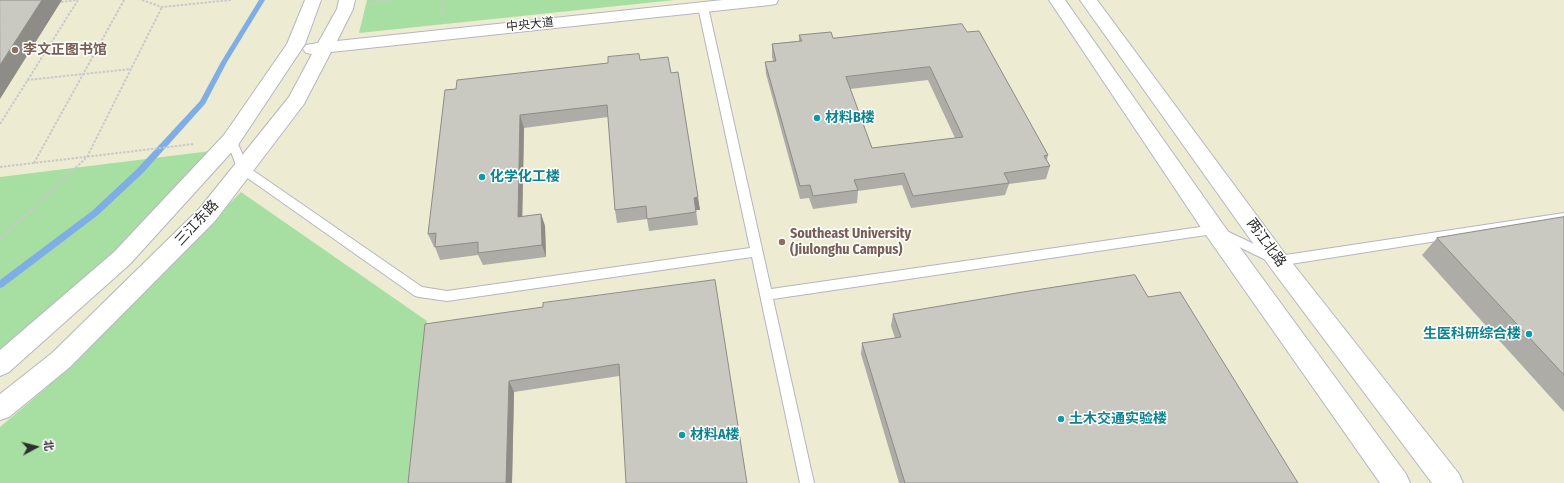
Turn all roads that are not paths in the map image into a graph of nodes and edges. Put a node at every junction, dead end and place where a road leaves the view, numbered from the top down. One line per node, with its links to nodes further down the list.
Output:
1 (313, 0): 8 (street)
2 (347, 0): 7 (street, 三江东路)
3 (770, 0): 6 (street, 中央大道)
4 (1057, 0): 12 (street)
5 (1088, 0): 14 (street, 两江北路)
6 (703, 7): 7 (street, 中央大道); 13 (lane)
7 (324, 48): 8 (street, 中央大道); 10 (street, 三江东路)
8 (291, 51): 9 (street)
9 (231, 140): 10 (lane); 16 (street)
10 (243, 169): 13 (lane); 17 (street, 三江东路)
11 (1564, 217): 14 (lane)
12 (1214, 229): 14 (lane); 15 (lane); 19 (street)
13 (757, 252): 15 (lane)
14 (1278, 261): 20 (street, 两江北路)
15 (766, 295): 18 (lane)
16 (0, 365)
17 (0, 409)
18 (807, 483)
19 (1396, 483)
20 (1449, 483)

